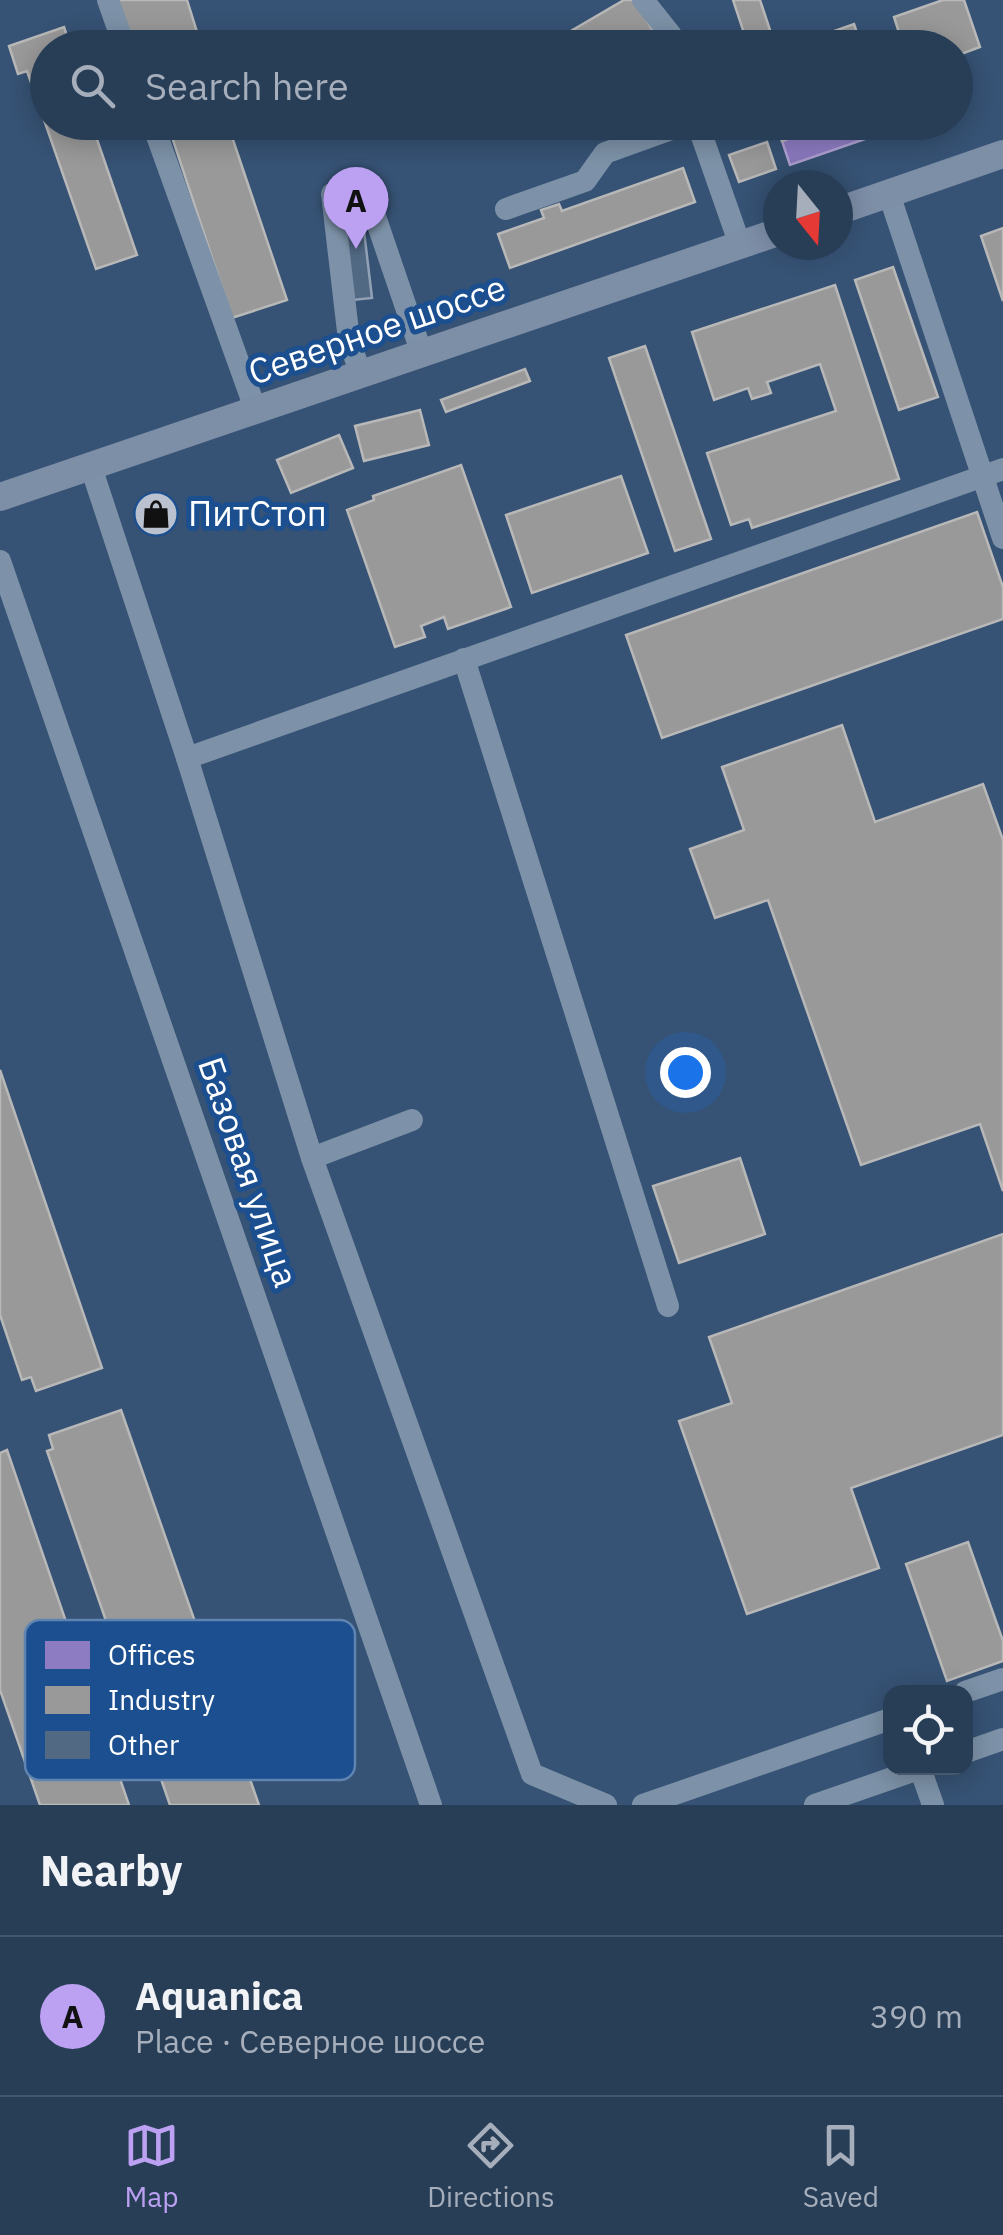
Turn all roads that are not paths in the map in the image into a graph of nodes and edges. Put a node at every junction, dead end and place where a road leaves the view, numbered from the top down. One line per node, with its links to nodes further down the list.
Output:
1 (108, 0): 3 (street)
2 (643, 0): 4 (street)
3 (119, 30)
4 (666, 30)
5 (158, 140): 16 (street)
6 (642, 140): 11 (street)
7 (701, 140): 13 (street)
8 (1003, 154): 9 (main road)
9 (889, 194): 10 (main road); 18 (street)
10 (853, 207)
11 (506, 209)
12 (763, 237): 13 (main road, Северное шоссе)
13 (740, 245): 14 (main road, Северное шоссе)
14 (422, 354): 15 (main road, Северное шоссе); 15 (street)
15 (361, 375): 16 (main road, Северное шоссе)
16 (256, 411): 17 (main road, Северное шоссе)
17 (91, 467): 19 (main road, Северное шоссе); 23 (street)
18 (992, 472): 20 (street); 22 (street)
19 (0, 497)
20 (1003, 538)
21 (0, 561): 34 (street, Базовая улица)
22 (464, 659): 23 (street); 26 (street)
23 (187, 758): 25 (street)
24 (412, 1120): 25 (street)
25 (312, 1158): 35 (street)
26 (668, 1306)
27 (1003, 1679): 28 (street)
28 (973, 1689)
29 (883, 1720): 36 (street)
30 (1003, 1738): 31 (street)
31 (973, 1749)
32 (901, 1775): 37 (street)
33 (923, 1775): 38 (street)
34 (431, 1805)
35 (606, 1805)
36 (643, 1805)
37 (815, 1805)
38 (933, 1805)

